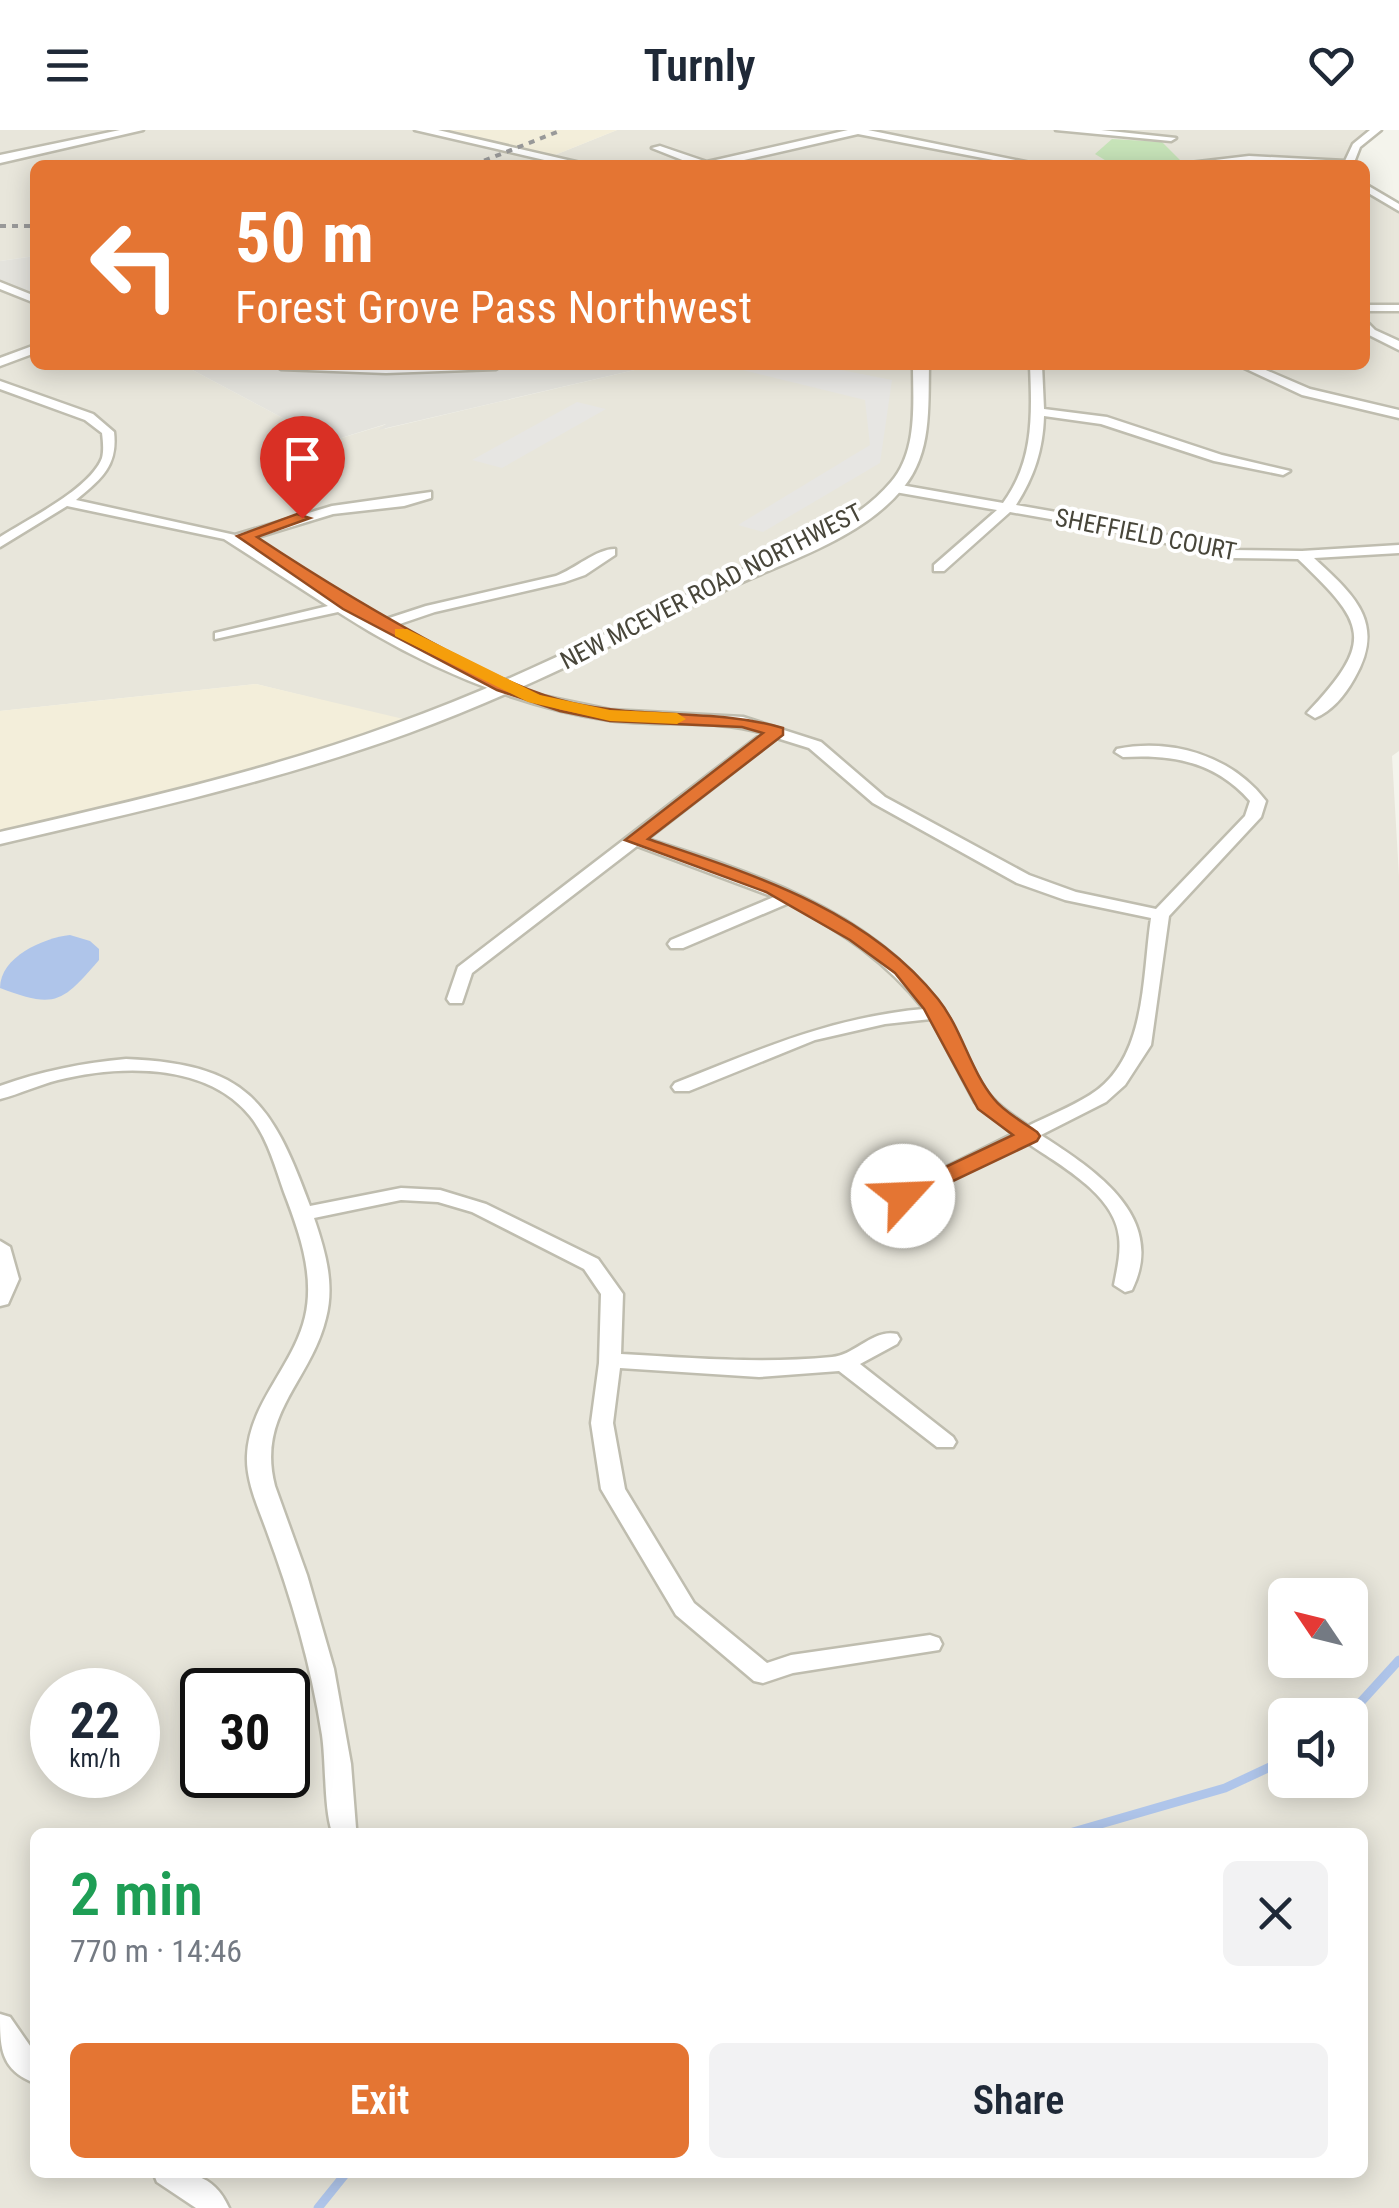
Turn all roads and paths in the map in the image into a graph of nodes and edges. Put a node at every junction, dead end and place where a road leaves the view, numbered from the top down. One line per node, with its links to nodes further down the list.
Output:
1 (136, 130): 8 (street)
2 (422, 130): 9 (street)
3 (855, 130): 11 (street); 12 (street)
4 (1061, 130): 6 (street)
5 (1376, 130): 16 (street)
6 (1170, 134): 13 (street)
7 (657, 148): 10 (street)
8 (0, 159)
9 (560, 160)
10 (692, 160)
11 (728, 160)
12 (1009, 160)
13 (1202, 160)
14 (1226, 160): 15 (street)
15 (1266, 160)
16 (1350, 160)
17 (1370, 190): 18 (street)
18 (1399, 208)
19 (0, 285): 20 (street)
20 (30, 298)
21 (1370, 308): 22 (street)
22 (1399, 308)
23 (1370, 331): 24 (street)
24 (1399, 346)
25 (30, 351): 26 (street)
26 (0, 362)
27 (922, 370): 35 (street, NEW MCEVER ROAD NORTHWEST)
28 (1036, 370): 32 (street)
29 (1255, 370): 33 (street)
30 (7, 387): 31 (street); 37 (street)
31 (0, 395)
32 (1038, 412): 34 (street); 38 (street)
33 (1399, 414)
34 (1283, 471)
35 (895, 488): 38 (street, SHEFFIELD COURT); 48 (street, NEW MCEVER ROAD NORTHWEST)
36 (426, 495): 39 (street)
37 (67, 499): 39 (street); 40 (street)
38 (1009, 509): 43 (street, SHEFFIELD COURT); 44 (street)
39 (240, 538): 45 (street)
40 (0, 542)
41 (1399, 549): 43 (street, SHEFFIELD COURT)
42 (610, 552): 46 (street)
43 (1302, 555): 49 (street)
44 (939, 568)
45 (344, 607): 46 (street); 47 (street)
46 (378, 626): 48 (street)
47 (220, 636)
48 (504, 687): 50 (street); 52 (street, NEW MCEVER ROAD NORTHWEST)
49 (1315, 712)
50 (776, 732): 53 (street); 55 (street)
51 (1123, 752): 55 (street)
52 (0, 838)
53 (634, 840): 54 (street); 57 (street)
54 (789, 897): 56 (street); 58 (street)
55 (1160, 915): 61 (street)
56 (677, 944)
57 (456, 999)
58 (937, 1013): 59 (street); 61 (street)
59 (682, 1087)
60 (0, 1093): 63 (street)
61 (1029, 1136): 62 (street); 65 (street)
62 (903, 1196)
63 (303, 1214): 68 (street); 72 (street)
64 (0, 1247): 66 (street)
65 (1125, 1285)
66 (0, 1299)
67 (889, 1339): 69 (street)
68 (610, 1360): 69 (street); 71 (street)
69 (844, 1363): 70 (street)
70 (945, 1442)
71 (930, 1644)
72 (343, 1828)
73 (0, 2026): 74 (street)
74 (30, 2066)
75 (177, 2178): 76 (street)
76 (214, 2208)

